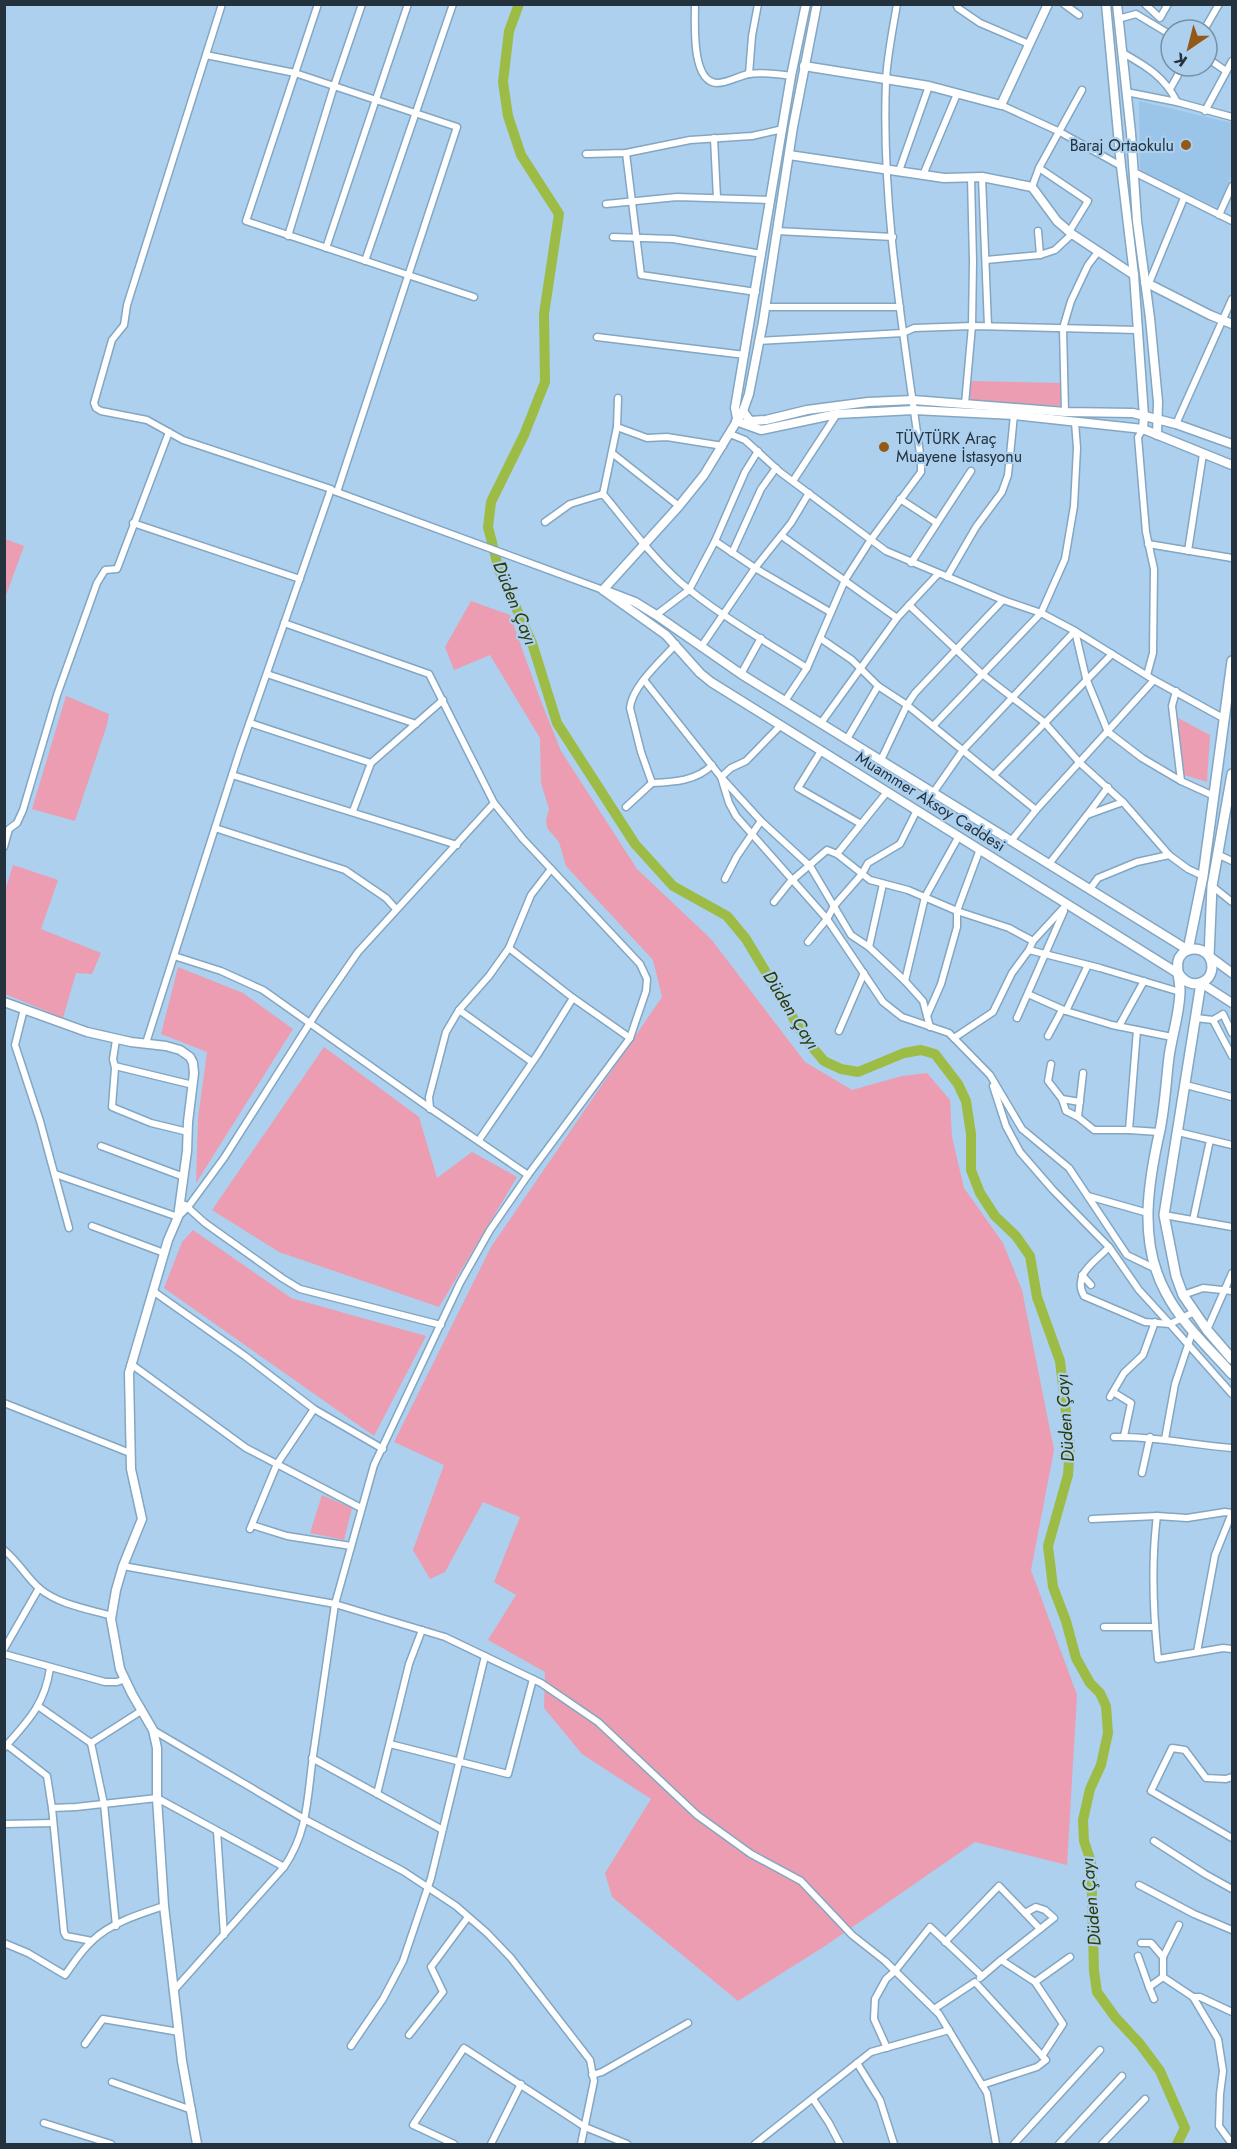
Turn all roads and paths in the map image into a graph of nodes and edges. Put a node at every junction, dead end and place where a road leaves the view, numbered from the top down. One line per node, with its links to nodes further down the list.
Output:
1 (222, 4): 26 (street)
2 (318, 4): 31 (street)
3 (362, 4): 36 (street)
4 (408, 4): 42 (street)
5 (453, 4): 46 (street)
6 (695, 4): 32 (street)
7 (758, 4): 32 (street)
8 (806, 4): 33 (main road)
9 (817, 4): 28 (main road)
10 (897, 4): 35 (street)
11 (956, 4): 24 (street)
12 (1048, 4): 24 (main road)
13 (1064, 4): 20 (street)
14 (1106, 4): 54 (main road)
15 (1117, 4): 22 (main road)
16 (1143, 4): 17 (street); 19 (street)
17 (1168, 4)
18 (1219, 4): 21 (street)
19 (1136, 14): 22 (street); 23 (street)
20 (1078, 15)
21 (1211, 18)
22 (1118, 20): 25 (main road)
23 (1159, 28)
24 (1029, 44): 44 (main road)
25 (1123, 53): 38 (street); 40 (main road)
26 (206, 55): 31 (street); 120 (street)
27 (1233, 61): 30 (street)
28 (804, 66): 35 (main road); 53 (main road)
29 (1219, 66): 30 (street)
30 (1226, 71): 45 (street)
31 (295, 74): 36 (street); 75 (street)
32 (749, 74): 33 (street)
33 (791, 76): 48 (main road)
34 (1176, 78): 38 (street)
35 (886, 79): 37 (main road); 56 (street)
36 (334, 86): 42 (street); 75 (street)
37 (929, 86): 41 (main road); 57 (street)
38 (1170, 89): 43 (street)
39 (1082, 90): 49 (street)
40 (1126, 92): 43 (street); 58 (main road)
41 (957, 94): 44 (main road); 59 (street)
42 (376, 100): 46 (street); 79 (street)
43 (1177, 102): 45 (street)
44 (1001, 105): 49 (street)
45 (1205, 111): 47 (street)
46 (416, 114): 84 (street); 86 (street)
47 (1233, 117)
48 (783, 129): 50 (street); 66 (main road)
49 (1060, 132): 54 (street); 55 (street)
50 (714, 138): 51 (street); 64 (street)
51 (626, 153): 52 (street); 67 (street)
52 (586, 154)
53 (789, 155): 56 (main road); 68 (main road)
54 (1121, 166): 85 (main road)
55 (1039, 168): 63 (street); 74 (street)
56 (885, 169): 57 (main road); 78 (street)
57 (899, 171): 59 (main road)
58 (1134, 172): 65 (street); 87 (main road)
59 (923, 175): 60 (main road)
60 (971, 177): 61 (main road); 95 (street)
61 (982, 177): 63 (main road); 83 (street)
62 (1233, 186): 70 (street)
63 (1032, 187): 74 (main road)
64 (717, 198): 66 (street); 67 (street)
65 (1184, 198): 70 (street); 87 (street)
66 (771, 200): 68 (main road); 81 (main road)
67 (633, 201): 69 (street); 77 (street)
68 (782, 201): 72 (main road)
69 (606, 204)
70 (1219, 215): 71 (street)
71 (1233, 222)
72 (777, 231): 78 (street); 91 (main road)
73 (1038, 231): 82 (street)
74 (1070, 233): 80 (main road); 82 (street)
75 (288, 236): 79 (street)
76 (613, 237): 77 (street)
77 (638, 237): 81 (street); 88 (street)
78 (893, 237): 92 (street)
79 (326, 248): 84 (street)
80 (1098, 252): 85 (main road); 97 (street)
81 (762, 254): 88 (main road)
82 (1040, 255): 83 (street)
83 (986, 260): 96 (street)
84 (365, 261): 86 (street)
85 (1134, 275): 98 (main road)
86 (408, 276): 89 (street); 133 (street)
87 (1147, 283): 93 (main road); 114 (main road)
88 (756, 292): 102 (main road)
89 (474, 297)
90 (1233, 299): 93 (street)
91 (765, 307): 92 (street); 101 (main road)
92 (900, 307): 99 (street)
93 (1222, 320): 94 (main road); 117 (street)
94 (1233, 324)
95 (972, 326): 96 (street); 99 (street); 106 (street)
96 (988, 326): 97 (street)
97 (1063, 328): 98 (street); 109 (street)
98 (1138, 330): 112 (main road)
99 (903, 333): 101 (street); 104 (street)
100 (597, 337): 102 (street)
101 (759, 341): 113 (main road)
102 (745, 356): 113 (main road)
103 (618, 398): 118 (street)
104 (913, 400): 105 (main road); 106 (main road); 107 (street)
105 (868, 402): 108 (street); 116 (main road)
106 (965, 404): 109 (main road)
107 (914, 410): 108 (main road); 111 (main road); 136 (street)
108 (871, 412): 110 (main road)
109 (1065, 412): 112 (main road)
110 (837, 414): 116 (main road); 132 (street)
111 (1014, 415): 115 (main road); 152 (street)
112 (1144, 416): 114 (main road); 119 (main road)
113 (738, 418): 116 (main road); 121 (main road)
114 (1159, 420): 117 (main road); 122 (main road)
115 (1075, 422): 119 (main road); 161 (street)
116 (750, 424): 123 (street)
117 (1176, 424): 124 (main road)
118 (617, 427): 125 (street); 127 (street)
119 (1143, 429): 122 (main road); 144 (street)
120 (169, 432): 133 (street); 139 (street)
121 (730, 434): 123 (street); 125 (main road)
122 (1158, 435): 128 (main road)
123 (745, 440): 126 (street)
124 (1233, 444)
125 (723, 446): 137 (main road)
126 (758, 451): 130 (street); 143 (street)
127 (612, 453): 135 (street); 137 (street)
128 (1203, 454): 129 (main road); 146 (street)
129 (1233, 465)
130 (776, 468): 132 (street); 147 (street)
131 (971, 471): 140 (street)
132 (793, 481): 134 (street)
133 (334, 491): 153 (street); 156 (street)
134 (809, 493): 141 (street); 142 (street)
135 (603, 494): 138 (street); 145 (street)
136 (900, 499): 140 (street); 142 (street)
137 (679, 506): 145 (main road)
138 (544, 522)
139 (133, 523): 153 (street); 229 (street)
140 (937, 523): 149 (street)
141 (782, 536): 150 (street); 154 (street)
142 (870, 541): 149 (street); 154 (street)
143 (715, 542): 147 (street); 155 (street)
144 (1148, 544): 146 (street); 178 (street)
145 (645, 545): 155 (street); 156 (main road)
146 (1188, 551): 148 (street)
147 (732, 553): 150 (street)
148 (1233, 558)
149 (911, 563): 151 (street)
150 (755, 568): 159 (street); 160 (street)
151 (938, 574): 152 (street); 158 (street)
152 (947, 577): 157 (street)
153 (300, 579): 164 (street)
154 (845, 580): 159 (street); 163 (street)
155 (689, 590): 160 (street); 162 (street)
156 (603, 591): 162 (main road, Muammer Aksoy Caddesi); 168 (main road, Muammer Aksoy Caddesi)
157 (1003, 600): 161 (street); 170 (street)
158 (909, 605): 163 (street); 170 (street)
159 (830, 612): 167 (street)
160 (723, 613): 166 (street); 169 (street)
161 (1041, 613): 165 (street); 177 (street)
162 (656, 615): 169 (main road, Muammer Aksoy Caddesi)
163 (897, 618): 174 (street)
164 (284, 623): 175 (street); 185 (street)
165 (1075, 631): 171 (street); 179 (street); 184 (street)
166 (761, 638): 173 (street); 176 (street)
167 (820, 638): 173 (street); 174 (street)
168 (676, 644): 180 (street); 193 (main road, Muammer Aksoy Caddesi)
169 (701, 647): 176 (main road, Muammer Aksoy Caddesi)
170 (956, 648): 177 (street); 187 (street)
171 (1112, 654): 178 (street); 179 (street)
172 (1233, 661): 188 (main road)
173 (807, 668): 186 (street)
174 (860, 668): 182 (street); 191 (street)
175 (267, 674): 190 (street); 192 (street)
176 (741, 674): 186 (main road, Muammer Aksoy Caddesi)
177 (982, 674): 184 (street); 194 (street)
178 (1147, 675): 181 (street)
179 (1086, 678): 189 (street); 195 (street)
180 (644, 680): 202 (street); 208 (street)
181 (1154, 680): 183 (street); 195 (street)
182 (878, 686): 187 (street); 196 (street)
183 (1176, 691): 188 (street); 207 (street)
184 (1013, 697): 189 (street); 197 (street)
185 (443, 700): 192 (street); 215 (street)
186 (785, 701): 191 (main road, Muammer Aksoy Caddesi)
187 (907, 705): 194 (street); 199 (street)
188 (1223, 718): 212 (main road)
189 (1044, 722): 201 (street); 205 (street)
190 (250, 723): 200 (street); 204 (street)
191 (821, 723): 196 (main road, Muammer Aksoy Caddesi)
192 (416, 724): 200 (street)
193 (781, 725): 198 (main road, Muammer Aksoy Caddesi); 206 (street)
194 (933, 726): 197 (street)
195 (1108, 732): 201 (street); 207 (street)
196 (847, 740): 199 (main road, Muammer Aksoy Caddesi)
197 (963, 750): 205 (street); 211 (street)
198 (821, 751): 210 (main road, Muammer Aksoy Caddesi); 223 (street)
199 (881, 760): 211 (main road, Muammer Aksoy Caddesi)
200 (371, 763): 219 (street)
201 (1080, 763): 209 (street); 218 (street)
202 (712, 765): 206 (street); 208 (street)
203 (1233, 774): 213 (main road)
204 (232, 775): 219 (street); 224 (street)
205 (994, 775): 218 (street)
206 (722, 777): 222 (street); 225 (street)
207 (1181, 781): 212 (street)
208 (652, 783): 216 (street)
209 (1108, 787): 214 (street); 221 (street)
210 (887, 792): 217 (main road, Muammer Aksoy Caddesi); 223 (street)
211 (933, 793): 227 (main road, Muammer Aksoy Caddesi)
212 (1214, 796): 239 (main road)
213 (1230, 796): 220 (main road)
214 (1123, 802): 221 (street); 233 (street)
215 (494, 803): 228 (street); 237 (street)
216 (626, 807)
217 (917, 810): 226 (main road, Muammer Aksoy Caddesi); 238 (street)
218 (1036, 810): 227 (street)
219 (353, 811): 228 (street)
220 (1229, 811): 232 (main road)
221 (1087, 815): 235 (street)
222 (761, 821): 225 (street); 236 (street)
223 (861, 824): 231 (street)
224 (215, 828): 250 (street); 260 (street)
225 (752, 834): 240 (street); 241 (street)
226 (958, 836): 230 (main road, Muammer Aksoy Caddesi); 245 (street)
227 (1011, 841): 235 (main road, Muammer Aksoy Caddesi)
228 (457, 845): 250 (street)
229 (4, 847)
230 (980, 849): 248 (main road, Muammer Aksoy Caddesi); 251 (street)
231 (837, 854): 236 (street); 238 (street)
232 (1217, 854): 234 (street); 243 (main road)
233 (1169, 855): 239 (street); 244 (street)
234 (1233, 861)
235 (1049, 864): 244 (main road, Muammer Aksoy Caddesi)
236 (810, 866): 241 (street); 249 (street)
237 (551, 869): 256 (street); 289 (street)
238 (862, 874): 242 (street); 249 (street)
239 (1203, 876): 258 (main road)
240 (725, 879)
241 (793, 879): 246 (street); 252 (street)
242 (883, 884): 245 (street); 255 (street)
243 (1212, 886): 247 (street); 261 (main road)
244 (1090, 889): 258 (main road, Muammer Aksoy Caddesi)
245 (925, 897): 251 (street); 266 (street)
246 (774, 902)
247 (1233, 902)
248 (1066, 904): 253 (street); 259 (street); 265 (main road, Muammer Aksoy Caddesi)
249 (834, 906): 252 (street); 255 (street)
250 (396, 909): 281 (street)
251 (957, 911): 253 (street); 277 (street)
252 (826, 919): 254 (street); 263 (street)
253 (1033, 941): 257 (street)
254 (808, 942)
255 (869, 947): 266 (street)
256 (509, 948): 271 (street); 275 (street)
257 (1029, 950): 259 (street); 290 (street)
258 (1188, 950): 261 (main road); 265 (main road)
259 (1046, 954): 262 (street); 270 (street)
260 (174, 956): 281 (street); 292 (street)
261 (1209, 956): 264 (main road); 268 (main road)
262 (1088, 965): 267 (street); 276 (street)
263 (864, 973): 283 (street); 285 (street)
264 (1233, 973)
265 (1179, 974): 268 (main road); 269 (main road)
266 (905, 981): 277 (street)
267 (1144, 981): 269 (street); 282 (street)
268 (1201, 983): 273 (main road); 279 (main road)
269 (1180, 992): 288 (main road)
270 (1028, 994): 276 (street); 278 (street)
271 (573, 999): 289 (street); 294 (street)
272 (4, 1002): 274 (main road)
273 (1233, 1003)
274 (24, 1009): 291 (main road); 314 (street)
275 (459, 1010): 294 (street); 304 (street)
276 (1064, 1010): 282 (street); 287 (street)
277 (927, 1016): 283 (street)
278 (1017, 1018)
279 (1196, 1018): 280 (street); 300 (main road)
280 (1213, 1020): 286 (street); 293 (street)
281 (309, 1023): 304 (street); 319 (street)
282 (1119, 1026): 284 (street)
283 (930, 1027): 290 (street)
284 (1137, 1030): 288 (street); 306 (street)
285 (839, 1031)
286 (1233, 1033)
287 (1048, 1036)
288 (1172, 1037): 308 (main road)
289 (630, 1038): 315 (street)
290 (954, 1038): 298 (street)
291 (116, 1040): 292 (main road); 296 (street)
292 (146, 1043): 299 (main road)
293 (1233, 1056)
294 (532, 1062): 310 (street)
295 (1051, 1064): 302 (street)
296 (115, 1066): 299 (street); 307 (street)
297 (1083, 1072): 303 (street)
298 (990, 1075): 317 (street); 327 (street)
299 (192, 1084): 307 (main road)
300 (1186, 1085): 301 (street); 309 (main road)
301 (1233, 1097)
302 (1062, 1100): 303 (street); 305 (street)
303 (1080, 1102): 305 (street)
304 (430, 1108): 310 (street)
305 (1078, 1117): 306 (street)
306 (1130, 1130): 308 (street)
307 (188, 1132): 316 (main road)
308 (1159, 1132): 320 (main road)
309 (1178, 1132): 311 (street); 321 (main road)
310 (478, 1140): 315 (street)
311 (1210, 1140): 312 (street); 323 (street)
312 (1233, 1145)
313 (100, 1146): 316 (street)
314 (54, 1174): 322 (street); 326 (street)
315 (528, 1175): 340 (street)
316 (183, 1177): 318 (main road)
317 (1087, 1196): 320 (street); 329 (street)
318 (179, 1201): 319 (street); 322 (main road)
319 (188, 1207): 322 (street); 340 (street)
320 (1148, 1213): 329 (main road)
321 (1164, 1215): 323 (street); 335 (main road)
322 (178, 1217): 328 (main road)
323 (1193, 1220): 325 (street)
324 (92, 1226): 328 (street)
325 (1233, 1227)
326 (69, 1228)
327 (1109, 1247): 331 (street); 339 (street)
328 (164, 1252): 333 (main road)
329 (1156, 1269): 337 (main road)
330 (1233, 1274): 334 (street)
331 (1082, 1275): 332 (street); 338 (street)
332 (1091, 1285)
333 (153, 1291): 346 (main road); 350 (street)
334 (1229, 1291): 335 (street); 342 (street)
335 (1183, 1295): 336 (main road)
336 (1194, 1312): 337 (street); 342 (main road)
337 (1183, 1318): 339 (street); 341 (main road)
338 (1155, 1322): 339 (street); 352 (street)
339 (1170, 1324): 343 (street)
340 (441, 1325): 356 (street)
341 (1193, 1330): 343 (street); 347 (main road)
342 (1207, 1330): 344 (main road)
343 (1188, 1344): 348 (street); 354 (street)
344 (1228, 1349): 345 (main road)
345 (1233, 1359)
346 (131, 1364): 357 (main road); 358 (street)
347 (1233, 1374)
348 (1233, 1394)
349 (4, 1403): 357 (street)
350 (314, 1409): 356 (street); 358 (street)
351 (1114, 1437): 352 (street)
352 (1124, 1437): 353 (street)
353 (1150, 1437): 354 (street); 359 (street)
354 (1165, 1439): 355 (street)
355 (1233, 1448)
356 (382, 1449): 360 (street)
357 (129, 1453): 366 (main road)
358 (277, 1464): 360 (street); 364 (street)
359 (1142, 1473)
360 (361, 1508): 364 (street)
361 (1232, 1513): 362 (street); 375 (street)
362 (1157, 1516): 363 (street); 371 (street)
363 (1092, 1519)
364 (351, 1546): 368 (street)
365 (4, 1550): 367 (street)
366 (123, 1566): 368 (street); 369 (main road)
367 (39, 1588): 369 (street); 373 (street)
368 (335, 1604): 372 (street); 387 (street)
369 (112, 1616): 379 (main road)
370 (1104, 1627): 371 (street)
371 (1154, 1627): 375 (street)
372 (422, 1630): 377 (street); 385 (street)
373 (4, 1649)
374 (1233, 1649): 375 (street)
375 (1197, 1652)
376 (4, 1654): 378 (street)
377 (485, 1656): 380 (street); 388 (street)
378 (50, 1668): 379 (street); 381 (street)
379 (125, 1679): 382 (main road)
380 (533, 1679): 388 (street); 422 (street)
381 (38, 1706): 384 (street); 386 (street)
382 (141, 1711): 383 (main road); 384 (street)
383 (153, 1730): 391 (main road); 394 (street)
384 (92, 1743): 392 (street)
385 (390, 1744): 388 (street); 390 (street)
386 (6, 1747): 393 (street)
387 (312, 1758): 390 (street); 394 (street)
388 (459, 1762): 397 (street)
389 (1233, 1777): 400 (street)
390 (377, 1794): 397 (street)
391 (157, 1798): 392 (street); 398 (street); 406 (main road)
392 (104, 1804): 393 (street); 410 (street)
393 (52, 1808): 395 (street)
394 (306, 1820): 402 (street); 404 (street)
395 (53, 1823): 396 (street); 414 (street)
396 (4, 1824)
397 (441, 1829): 404 (street)
398 (217, 1831): 402 (street); 413 (street)
399 (1233, 1833): 400 (street)
400 (1232, 1838)
401 (1154, 1841): 405 (street)
402 (284, 1867): 413 (street)
403 (1139, 1885): 412 (street)
404 (428, 1887): 408 (street); 438 (street)
405 (1233, 1889)
406 (164, 1906): 410 (street); 428 (main road)
407 (1025, 1913): 411 (street); 411 (street); 415 (street)
408 (468, 1917): 436 (street); 443 (street)
409 (1179, 1924): 420 (street)
410 (116, 1926): 414 (street)
411 (1040, 1929): 421 (street)
412 (1233, 1930)
413 (224, 1935): 428 (street)
414 (92, 1941): 416 (street)
415 (945, 1942): 422 (street); 423 (street)
416 (4, 1943)
417 (1141, 1943): 420 (street)
418 (1138, 1956): 427 (street)
419 (1070, 1957): 426 (street)
420 (1163, 1957): 424 (street)
421 (1001, 1960): 423 (street); 426 (street)
422 (895, 1971): 431 (street); 439 (street)
423 (982, 1976): 425 (street)
424 (1163, 1977): 427 (street); 429 (street)
425 (975, 1982): 431 (street); 441 (street)
426 (1035, 1982): 441 (street)
427 (1149, 1987): 430 (street)
428 (175, 1989): 435 (main road)
429 (1193, 1997): 432 (street); 453 (street)
430 (1154, 1999)
431 (934, 2009): 434 (street)
432 (1233, 2012)
433 (688, 2024): 443 (street)
434 (949, 2030): 439 (street); 447 (street)
435 (179, 2032): 437 (street); 450 (main road)
436 (409, 2035)
437 (85, 2044)
438 (351, 2046)
439 (887, 2048): 442 (street)
440 (1100, 2050): 464 (street)
441 (1042, 2056): 447 (street)
442 (857, 2063): 448 (street); 462 (street)
443 (592, 2075): 452 (street)
444 (1122, 2076): 465 (street)
445 (112, 2082): 450 (street)
446 (521, 2084): 452 (street); 456 (street); 457 (street)
447 (982, 2085): 463 (street)
448 (813, 2099): 460 (street); 461 (street)
449 (1145, 2100): 466 (street)
450 (192, 2110): 455 (main road)
451 (44, 2123): 454 (street)
452 (585, 2127): 458 (street); 459 (street)
453 (1233, 2144)
454 (111, 2145)
455 (197, 2145)
456 (453, 2145)
457 (491, 2145)
458 (581, 2145)
459 (627, 2145)
460 (755, 2145)
461 (840, 2145)
462 (894, 2145)
463 (996, 2145)
464 (1014, 2145)
465 (1059, 2145)
466 (1102, 2145)

